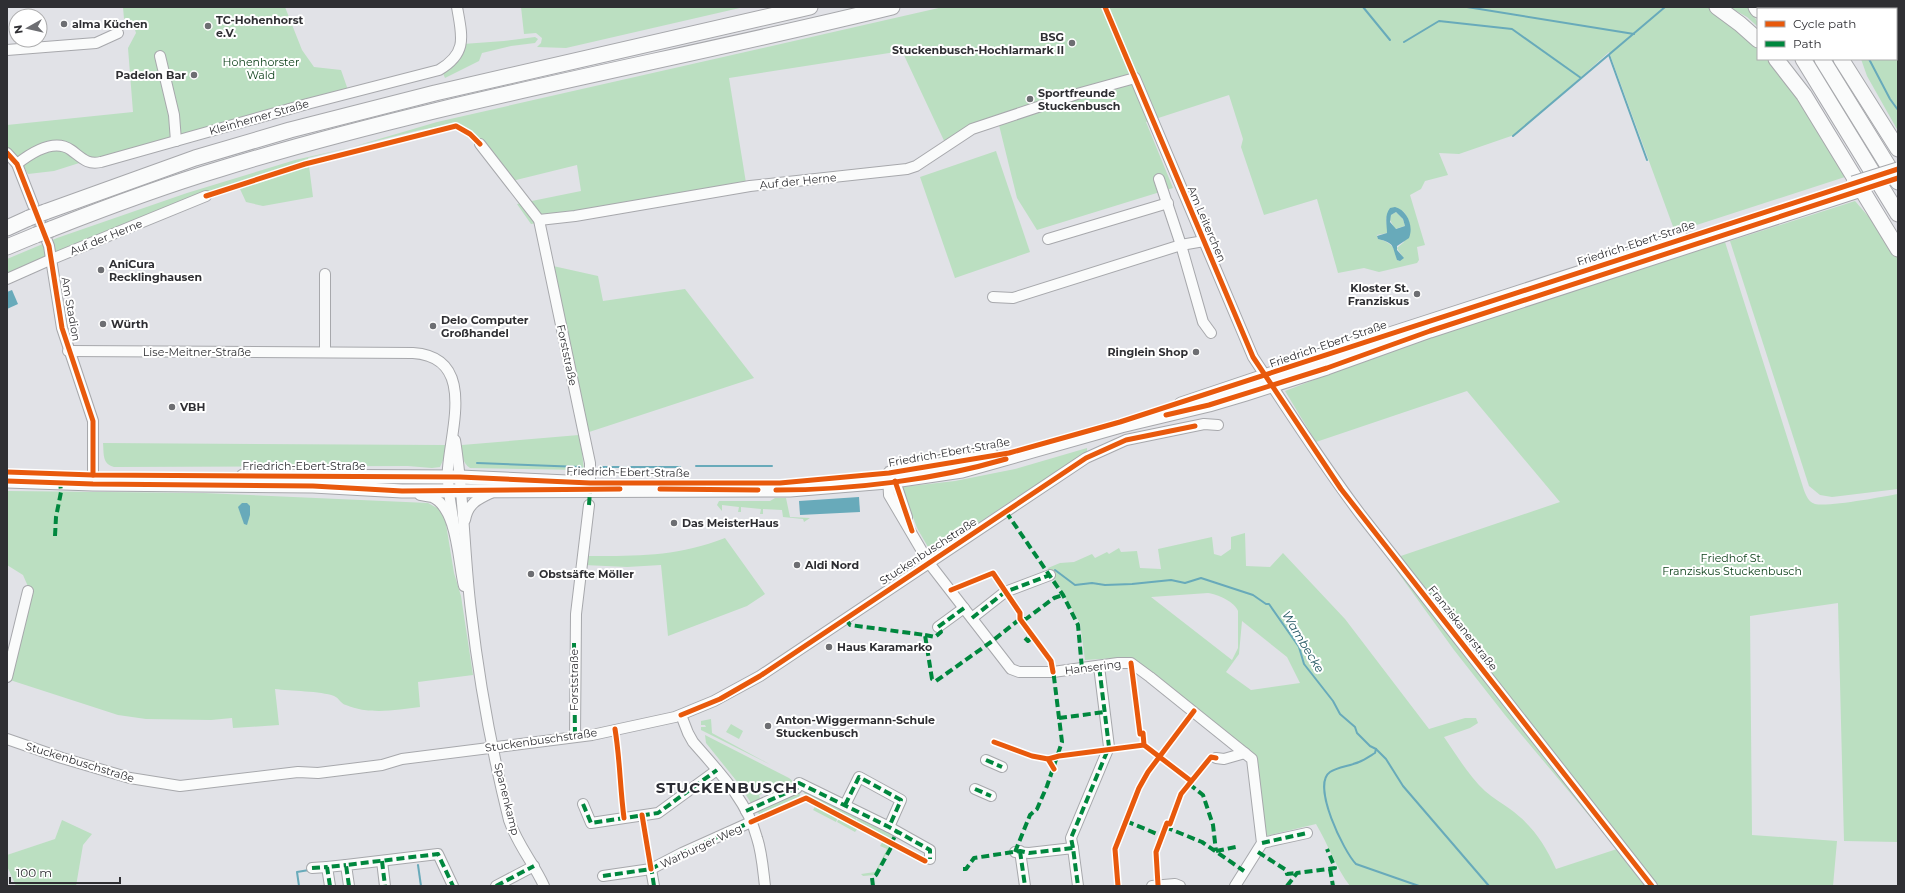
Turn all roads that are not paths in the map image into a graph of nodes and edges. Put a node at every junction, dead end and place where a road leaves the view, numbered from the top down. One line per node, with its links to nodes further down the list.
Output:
1 (457, 7): 17 (street, Kleinherner Straße)
2 (810, 7): 33 (highway, bridge)
3 (892, 7): 38 (highway, bridge)
4 (1717, 7): 6 (highway)
5 (118, 33): 7 (street)
6 (1757, 39)
7 (7, 50)
8 (160, 56): 17 (street)
9 (1777, 60): 19 (highway)
10 (1787, 60): 19 (highway)
11 (1804, 60): 30 (highway)
12 (1823, 60): 26 (highway)
13 (1842, 60): 16 (highway)
14 (1848, 60): 16 (highway)
15 (1135, 78): 31 (street, Auf der Herne); 35 (street, Am Leiterchen)
16 (1874, 109): 20 (highway)
17 (176, 141): 22 (street, Kleinherner Straße)
18 (480, 144): 31 (street)
19 (1835, 145): 32 (highway)
20 (1898, 149)
21 (7, 153): 22 (street, Am Stadion)
22 (17, 164): 40 (street, Am Stadion)
23 (1898, 169): 27 (main road, bridge)
24 (1898, 178): 27 (main road)
25 (1159, 179): 29 (street)
26 (1898, 182)
27 (1855, 187): 47 (main road, Friedrich-Ebert-Straße)
28 (206, 196): 40 (street, Auf der Herne)
29 (1168, 203): 34 (street); 36 (street)
30 (1898, 214)
31 (539, 220): 54 (street, Forststraße)
32 (1884, 225): 37 (highway); 39 (highway)
33 (7, 228)
34 (1048, 239)
35 (1204, 241): 36 (street, Am Leiterchen); 47 (street, Am Leiterchen)
36 (1181, 245): 43 (street, Am Leiterchen); 44 (street)
37 (1898, 246)
38 (7, 247)
39 (1898, 249)
40 (52, 259): 42 (street, Auf der Herne); 45 (street, Am Stadion)
41 (325, 274): 46 (street)
42 (7, 279)
43 (992, 297)
44 (1211, 333)
45 (68, 351): 46 (street, Lise-Meitner-Straße); 51 (street, Am Stadion)
46 (325, 352): 50 (street, Lise-Meitner-Straße)
47 (1268, 381): 52 (main road, Friedrich-Ebert-Straße); 108 (street, Franziskanerstraße)
48 (1218, 425): 60 (street, Stuckenbuschstraße)
49 (7, 472): 51 (main road, Friedrich-Ebert-Straße)
50 (454, 477): 51 (main road, Friedrich-Ebert-Straße); 54 (main road, Friedrich-Ebert-Straße); 57 (street, Lise-Meitner-Straße)
51 (93, 479): 53 (main road, Friedrich-Ebert-Straße); 56 (main road, Friedrich-Ebert-Straße)
52 (890, 479): 54 (main road, Friedrich-Ebert-Straße); 60 (street, Hansering)
53 (7, 480)
54 (590, 487): 55 (main road, Friedrich-Ebert-Straße)
55 (496, 490): 57 (main road, Friedrich-Ebert-Straße); 59 (street, Spanenkamp)
56 (402, 491): 57 (main road, Friedrich-Ebert-Straße); 59 (street, Spanenkamp)
57 (456, 491): 59 (street, Spanenkamp)
58 (589, 505): 69 (street, Forststraße)
59 (459, 530): 71 (street, Spanenkamp)
60 (929, 563): 63 (street, Hansering); 68 (street, Stuckenbuschstraße)
61 (1050, 575): 64 (street)
62 (28, 591): 67 (street)
63 (964, 608): 64 (street, Hansering); 65 (street)
64 (972, 618): 66 (street, Hansering)
65 (938, 627)
66 (1099, 666): 72 (street, Hansering); 86 (street)
67 (7, 677)
68 (681, 715): 69 (street, Stuckenbuschstraße); 76 (street)
69 (575, 737): 71 (street, Stuckenbuschstraße)
70 (7, 739): 71 (street, Stuckenbuschstraße)
71 (494, 747): 90 (street, Spanenkamp)
72 (1245, 752): 73 (street); 85 (street, Hansering)
73 (1216, 758)
74 (986, 760): 75 (street)
75 (1002, 767)
76 (717, 770): 79 (street); 81 (street)
77 (975, 789): 78 (street)
78 (991, 796)
79 (583, 804)
80 (845, 805): 81 (street); 83 (street); 83 (street)
81 (746, 810): 82 (street)
82 (751, 822): 93 (street, Warburger Weg); 102 (street)
83 (889, 827): 87 (street)
84 (1307, 833): 85 (street)
85 (1262, 843): 107 (street)
86 (1073, 848): 103 (street); 104 (street)
87 (930, 859)
88 (382, 861): 89 (street); 97 (street); 98 (street)
89 (346, 865): 91 (street); 96 (street)
90 (534, 866): 99 (street); 100 (street, Spanenkamp)
91 (328, 867): 92 (street); 95 (street)
92 (312, 868)
93 (652, 869): 94 (street, Warburger Weg); 101 (street)
94 (603, 876)
95 (330, 886)
96 (349, 886)
97 (385, 886)
98 (453, 886)
99 (496, 886)
100 (544, 886)
101 (654, 886)
102 (765, 886)
103 (1025, 886)
104 (1078, 886)
105 (1152, 886): 106 (street)
106 (1180, 886)
107 (1235, 886)
108 (1652, 886)

